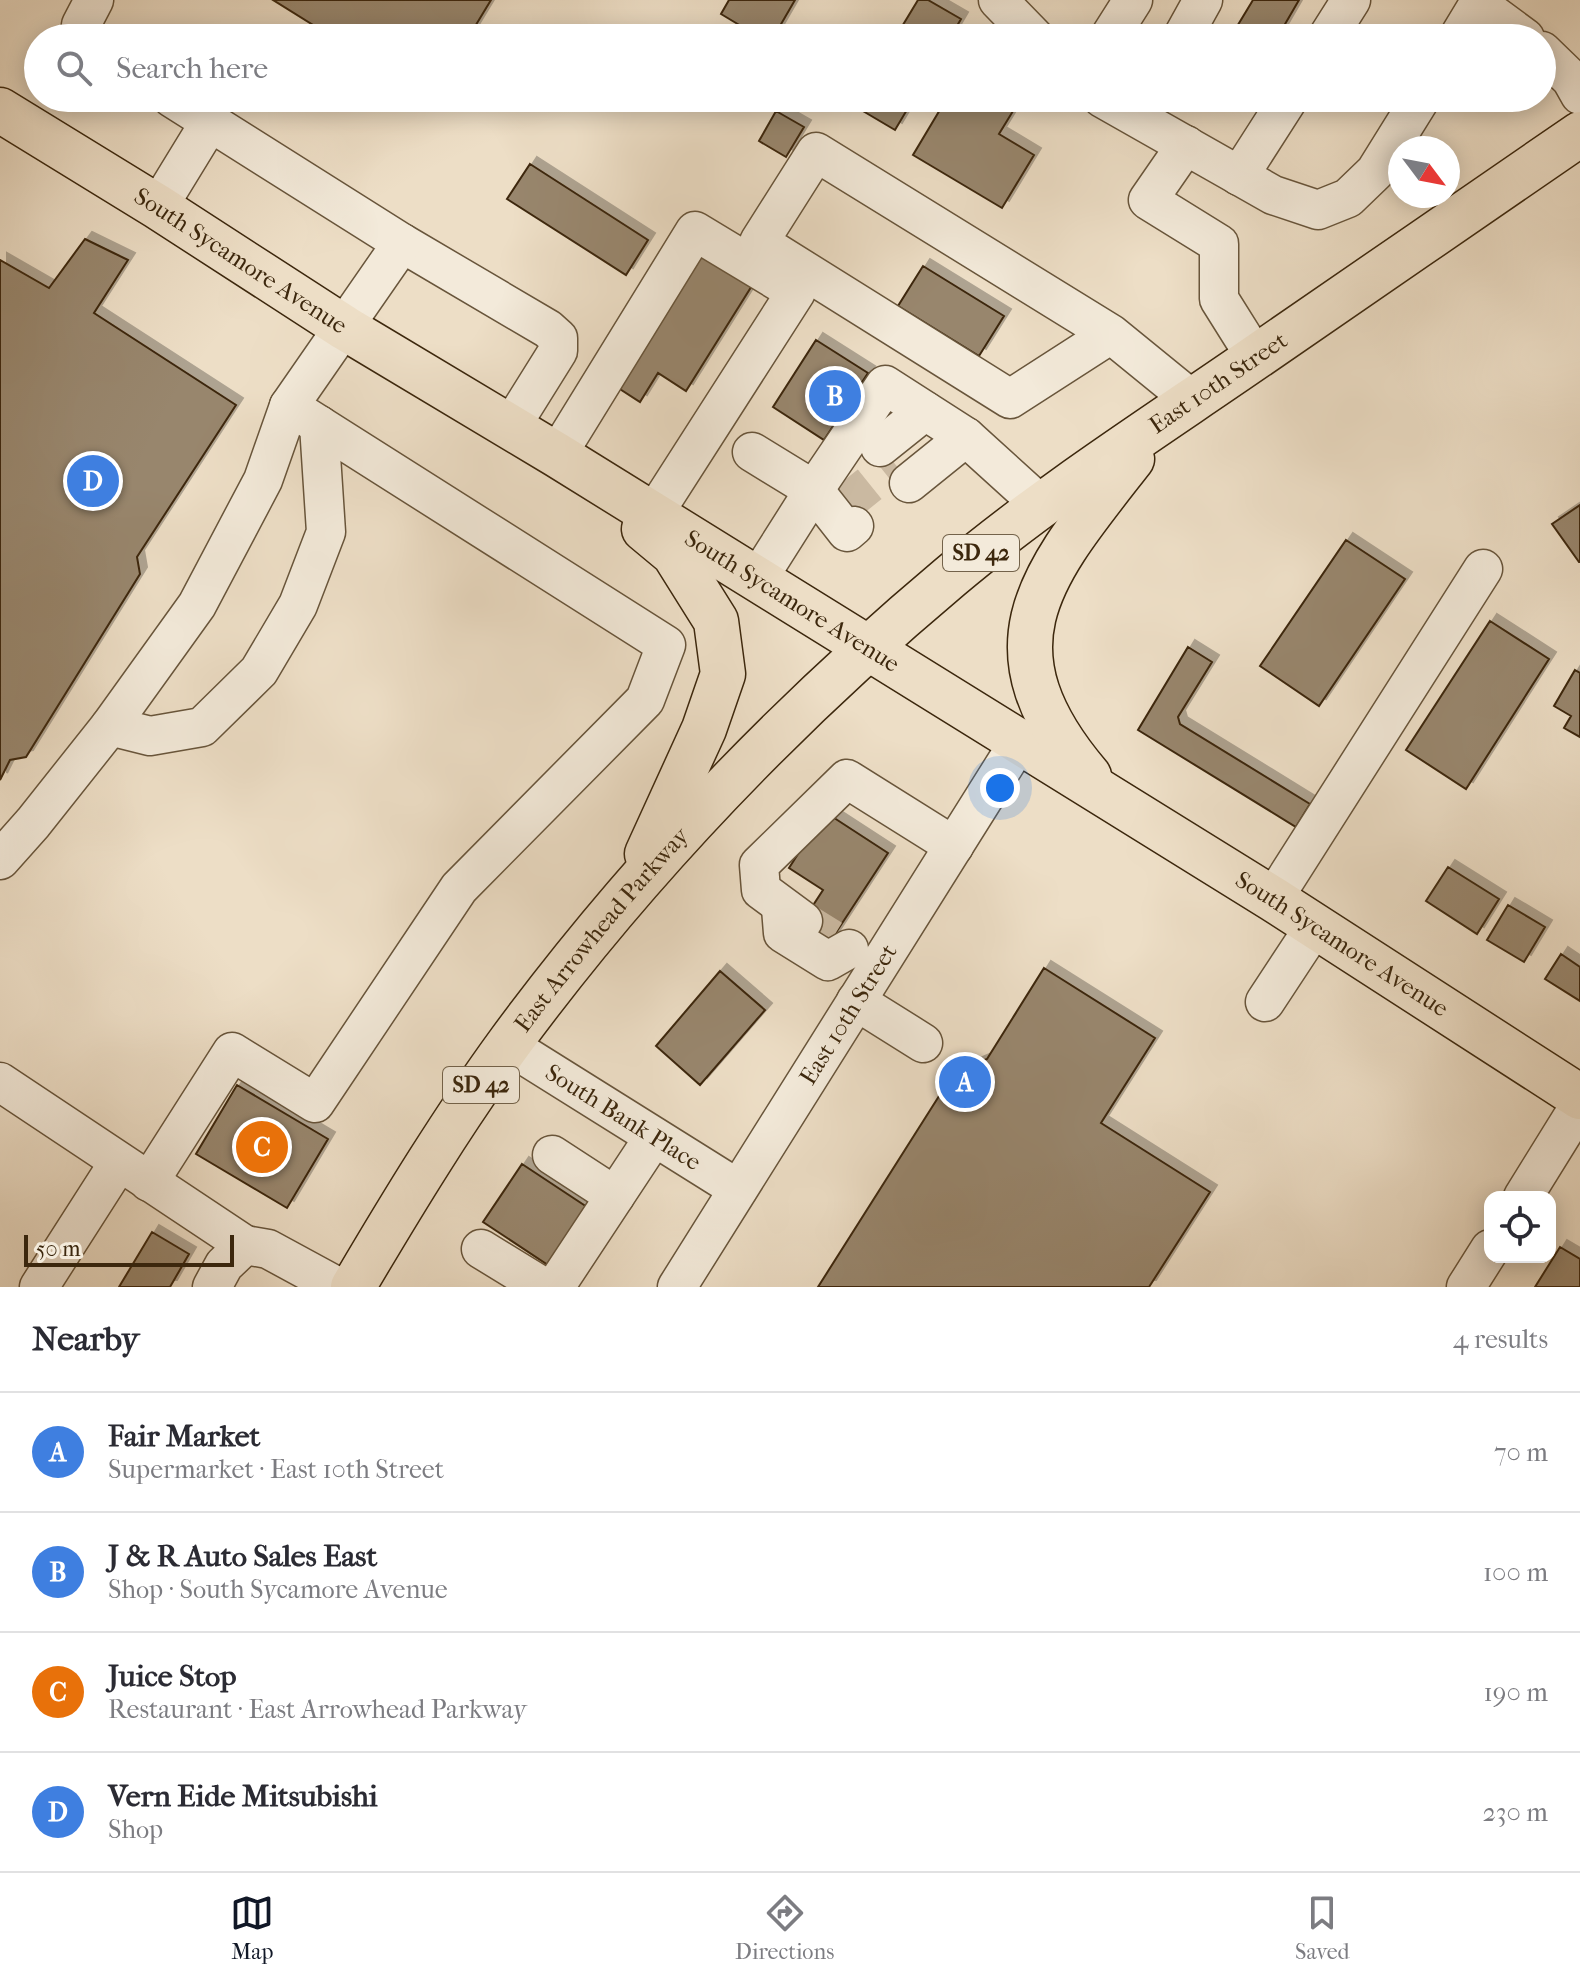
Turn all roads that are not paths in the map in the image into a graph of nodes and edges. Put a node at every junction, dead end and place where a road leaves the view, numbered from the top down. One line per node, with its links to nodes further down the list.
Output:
1 (94, 0): 6 (street)
2 (1133, 0): 7 (street)
3 (1203, 0): 8 (street)
4 (1351, 0): 9 (street)
5 (1480, 2): 10 (street); 11 (street)
6 (82, 24)
7 (1118, 24)
8 (1190, 24)
9 (1336, 24)
10 (1467, 24)
11 (1508, 24)
12 (1556, 65): 13 (street)
13 (1580, 95)
14 (0, 110): 23 (main road, South Sycamore Avenue)
15 (194, 112): 19 (street)
16 (1147, 112): 21 (street)
17 (1280, 112): 22 (street)
18 (1403, 112): 22 (street)
19 (210, 122): 23 (street); 24 (street)
20 (1580, 134): 27 (main road, East 10th Street / SD 42)
21 (1186, 145): 22 (street); 27 (street)
22 (1239, 176)
23 (158, 207): 25 (main road, South Sycamore Avenue)
24 (402, 243): 25 (street); 31 (street)
25 (345, 328): 29 (street); 31 (main road, South Sycamore Avenue)
26 (1111, 334): 26 (street); 28 (street)
27 (1256, 358): 28 (main road, East 10th Street / SD 42)
28 (1176, 412): 35 (main road, East 10th Street / SD 42); 40 (main road)
29 (304, 416): 41 (street); 41 (street); 59 (street)
30 (945, 424): 34 (street); 34 (street); 35 (street)
31 (510, 428): 33 (main road, South Sycamore Avenue)
32 (752, 452): 34 (street)
33 (557, 455): 36 (main road, South Sycamore Avenue); 36 (street); 46 (main road)
34 (851, 485): 38 (street)
35 (1042, 506): 39 (main road, East 10th Street / SD 42)
36 (653, 515): 38 (main road, South Sycamore Avenue)
37 (1483, 569): 47 (street)
38 (757, 580): 39 (main road, South Sycamore Avenue)
39 (868, 649): 42 (main road, South Sycamore Avenue); 46 (main road, East Arrowhead Parkway / SD 42)
40 (1032, 679): 42 (main road); 43 (main road)
41 (110, 726): 45 (street)
42 (1019, 742): 43 (main road, South Sycamore Avenue); 44 (street, East 10th Street)
43 (1107, 797): 47 (main road, South Sycamore Avenue)
44 (954, 846): 49 (street, East 10th Street); 49 (street)
45 (0, 860)
46 (626, 897): 53 (main road, East Arrowhead Parkway / SD 42)
47 (1273, 899): 48 (main road, South Sycamore Avenue)
48 (1315, 926): 51 (street); 55 (main road, South Sycamore Avenue)
49 (829, 936): 50 (street, East 10th Street)
50 (856, 1001): 52 (street); 60 (street, East 10th Street)
51 (1265, 1002)
52 (923, 1043)
53 (508, 1045): 57 (street, South Bank Place); 69 (main road, East Arrowhead Parkway / SD 42)
54 (0, 1082): 59 (street)
55 (1580, 1097)
56 (1580, 1105): 61 (street)
57 (654, 1137): 60 (street, South Bank Place); 62 (street)
58 (552, 1155): 62 (street)
59 (134, 1172): 63 (street); 66 (street)
60 (738, 1189): 72 (street, East 10th Street)
61 (1527, 1191)
62 (615, 1196): 71 (street)
63 (245, 1245): 67 (street); 68 (street)
64 (481, 1249): 70 (street)
65 (1484, 1258): 73 (street)
66 (40, 1287)
67 (212, 1287)
68 (338, 1287)
69 (353, 1287)
70 (543, 1287)
71 (555, 1287)
72 (677, 1287)
73 (1466, 1287)

